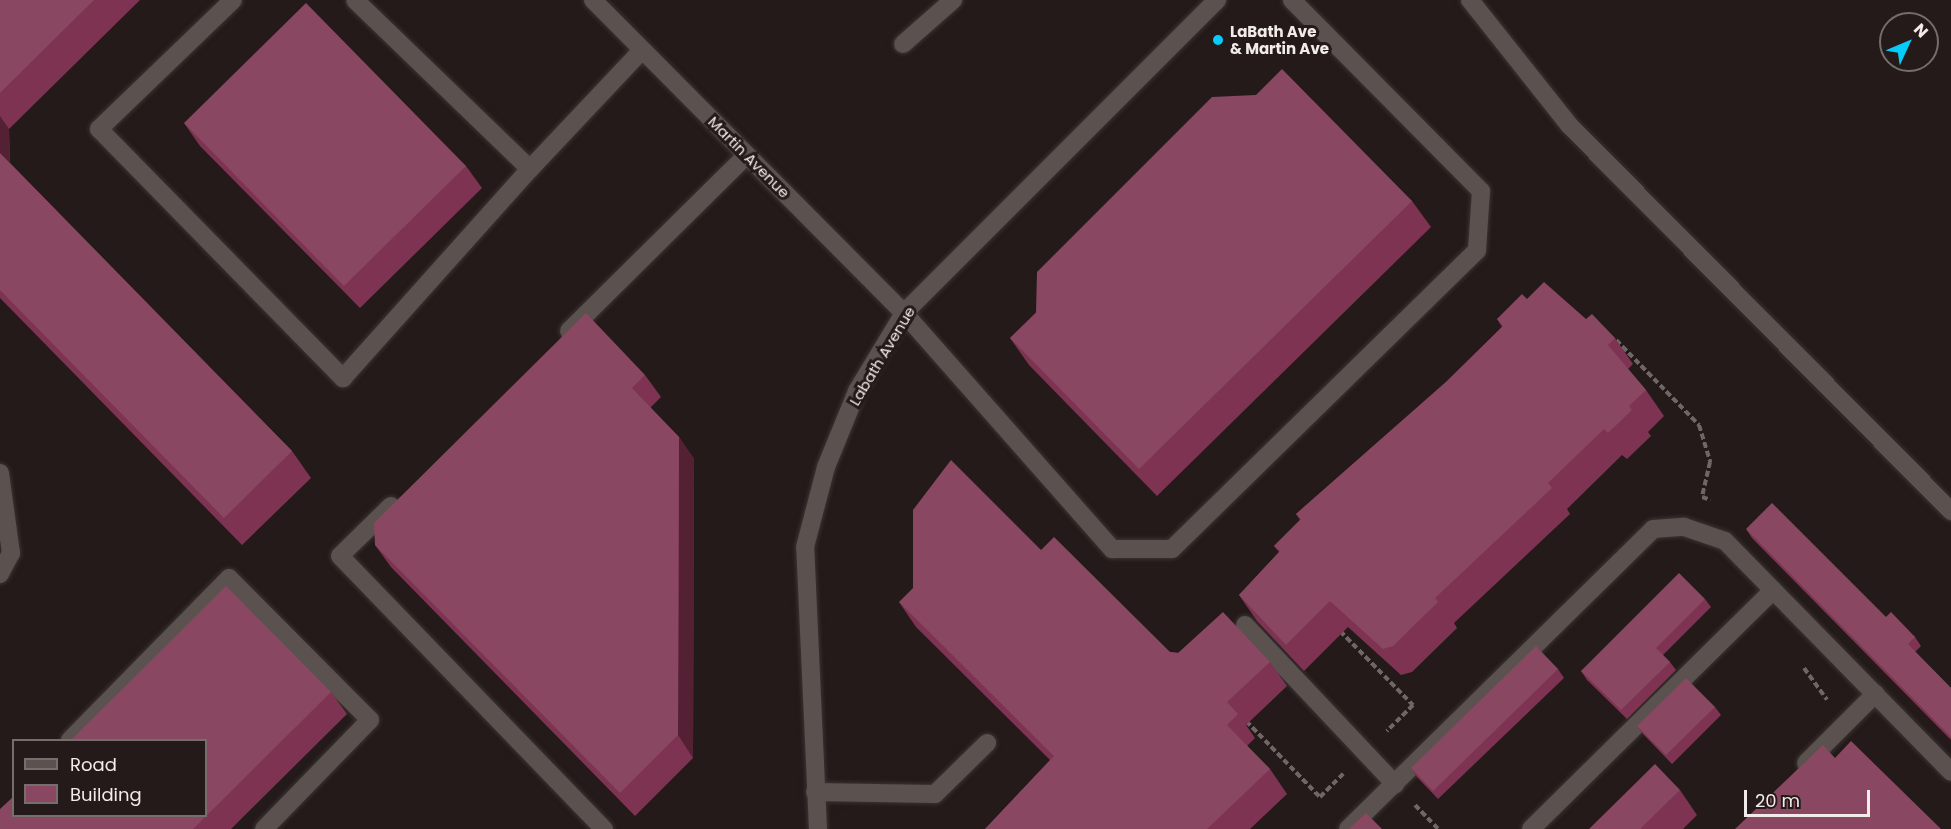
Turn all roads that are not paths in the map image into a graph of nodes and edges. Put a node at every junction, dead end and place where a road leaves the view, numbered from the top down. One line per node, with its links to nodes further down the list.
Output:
1 (233, 0): 11 (street)
2 (355, 0): 11 (street)
3 (593, 0): 9 (street, Martin Avenue)
4 (953, 0): 8 (street)
5 (1216, 0): 12 (street, Labath Avenue)
6 (1292, 0): 12 (street, Martin Avenue)
7 (1470, 0): 16 (street)
8 (903, 44)
9 (642, 50): 10 (street, Martin Avenue); 11 (street)
10 (747, 155): 12 (street, Martin Avenue); 13 (street)
11 (530, 169)
12 (904, 313): 26 (street, Labath Avenue)
13 (552, 347)
14 (0, 473): 17 (street)
15 (408, 489): 28 (street)
16 (1951, 511)
17 (0, 574)
18 (1773, 590): 20 (street); 25 (street); 31 (street)
19 (1245, 625): 25 (street)
20 (1875, 694): 23 (street); 24 (street)
21 (72, 739): 27 (street)
22 (987, 743): 26 (street)
23 (1951, 772)
24 (1790, 779)
25 (1395, 784): 30 (street)
26 (816, 792): 29 (street, Labath Avenue)
27 (264, 829)
28 (604, 829)
29 (818, 829)
30 (1348, 829)
31 (1531, 829)

